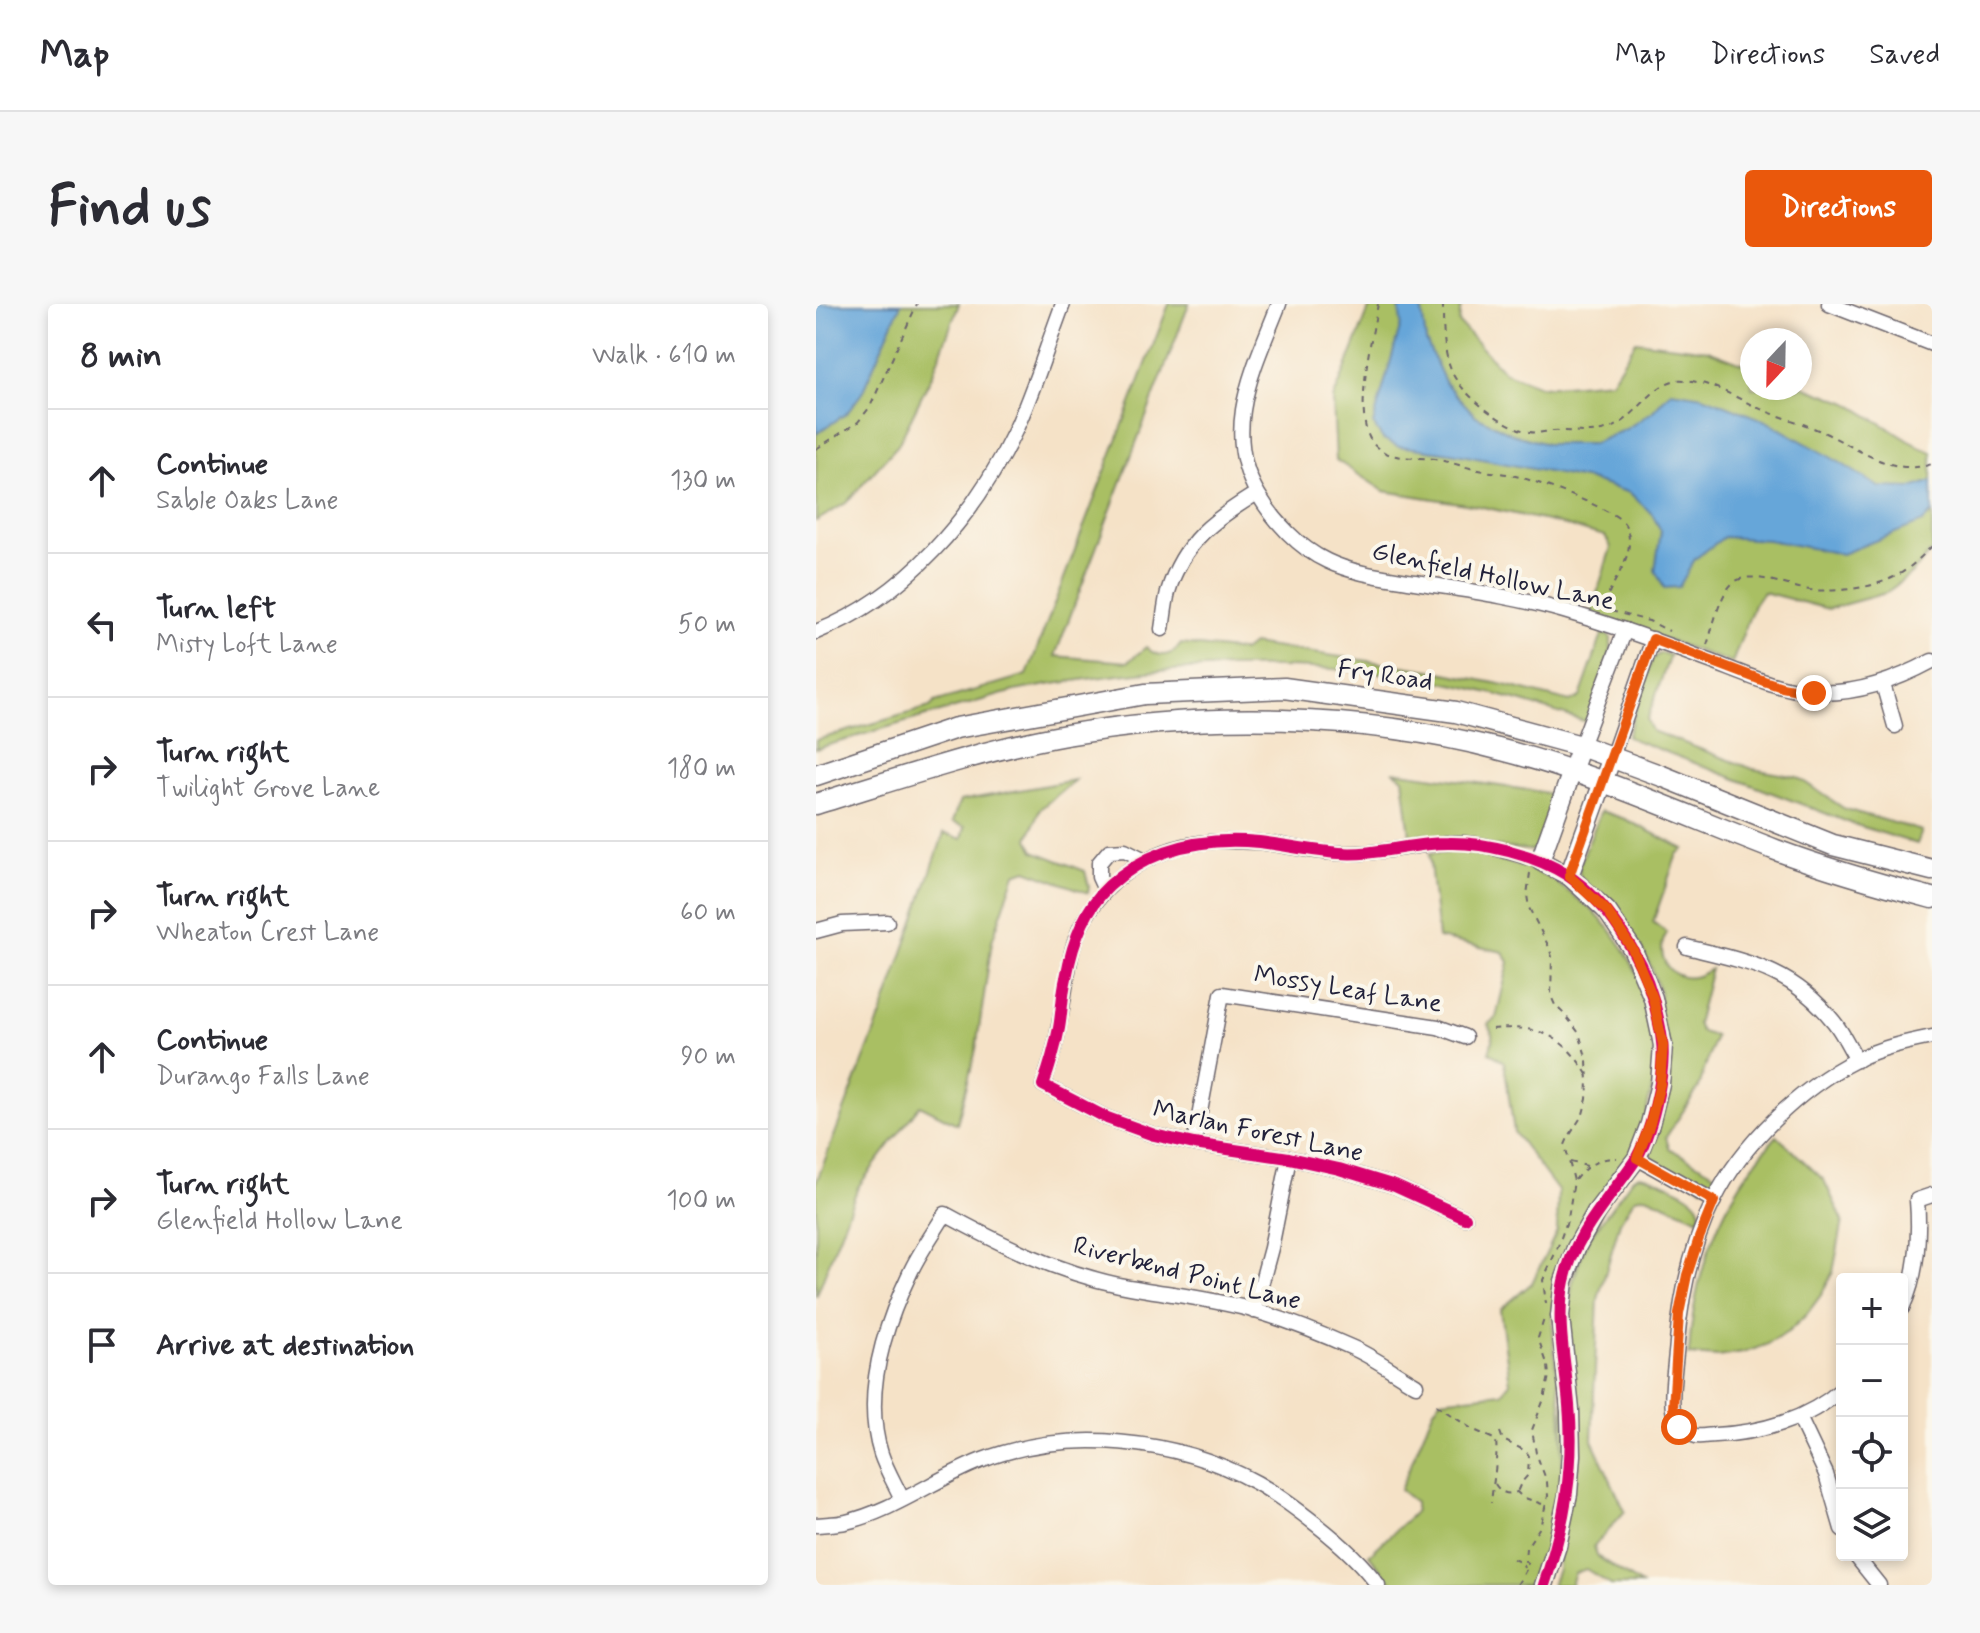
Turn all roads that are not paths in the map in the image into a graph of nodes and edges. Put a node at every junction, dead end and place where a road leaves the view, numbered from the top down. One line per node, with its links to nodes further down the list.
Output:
1 (1063, 304): 8 (street)
2 (1279, 304): 5 (street, Glenfield Hollow Lane)
3 (1829, 304): 4 (street)
4 (1932, 344)
5 (1257, 493): 6 (street); 7 (street, Glenfield Hollow Lane)
6 (1162, 629)
7 (1625, 630): 9 (street, Glenfield Hollow Lane); 13 (street)
8 (816, 632)
9 (1653, 639): 11 (street, Glenfield Hollow Lane); 14 (street)
10 (1932, 661): 11 (street, Glenfield Hollow Lane)
11 (1883, 684): 12 (street)
12 (1895, 726)
13 (1581, 746): 14 (main road, Fry Road); 15 (street); 16 (main road, Fry Road)
14 (1612, 757): 17 (street); 21 (main road, Fry Road)
15 (1572, 771): 17 (main road, Fry Road); 18 (main road, Fry Road); 20 (street)
16 (816, 775)
17 (1603, 782): 22 (street); 24 (main road, Fry Road)
18 (816, 804)
19 (1145, 860): 20 (street); 23 (street); 23 (street)
20 (1535, 867): 22 (street)
21 (1932, 870)
22 (1569, 876): 33 (street)
23 (1105, 890): 31 (street, Marlan Forest Lane)
24 (1932, 898)
25 (887, 922): 26 (street)
26 (816, 931)
27 (1687, 947): 30 (street)
28 (1465, 1037): 31 (street, Mossy Leaf Lane)
29 (1932, 1037): 30 (street)
30 (1857, 1060): 35 (street)
31 (1194, 1144): 32 (street, Marlan Forest Lane)
32 (1289, 1158): 36 (street, Marlan Forest Lane); 38 (street)
33 (1629, 1159): 35 (street); 47 (street)
34 (1932, 1195): 37 (street)
35 (1714, 1201): 41 (street)
36 (1465, 1218)
37 (1908, 1289)
38 (1254, 1311): 39 (street, Riverbend Point Lane); 42 (street, Riverbend Point Lane)
39 (1416, 1385)
40 (1836, 1394): 41 (street)
41 (1799, 1417): 43 (street)
42 (902, 1499): 44 (street); 46 (street)
43 (1836, 1514)
44 (816, 1525)
45 (1860, 1561): 48 (street)
46 (1378, 1585)
47 (1544, 1585)
48 (1879, 1585)

